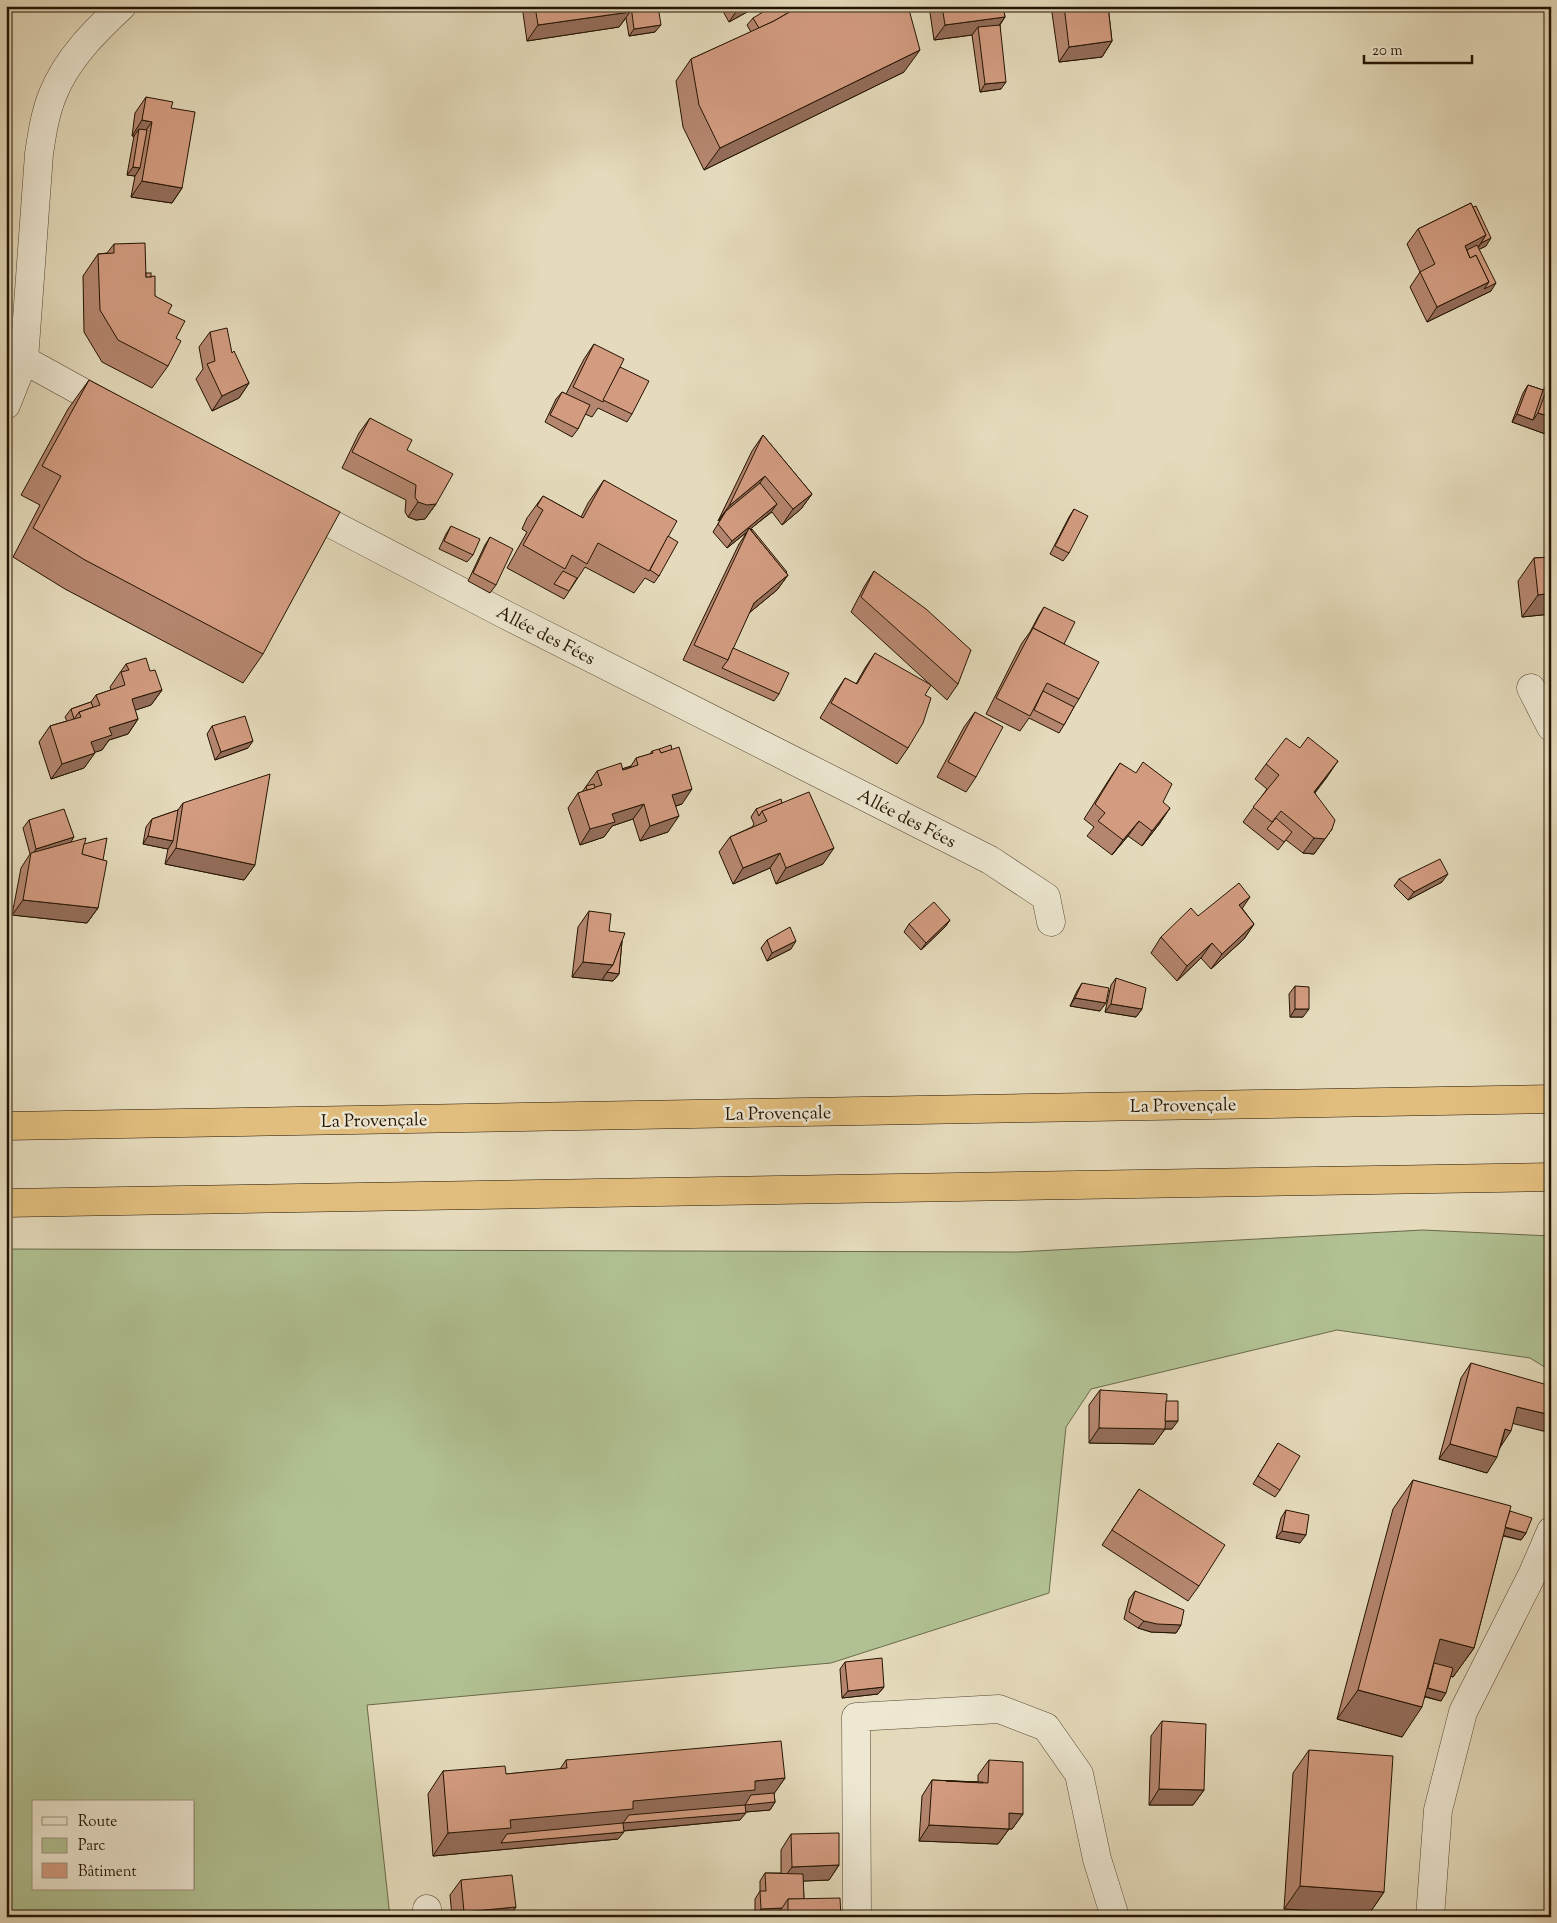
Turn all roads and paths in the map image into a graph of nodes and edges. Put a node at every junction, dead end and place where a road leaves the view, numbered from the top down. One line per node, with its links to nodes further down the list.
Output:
1 (122, 6): 2 (street)
2 (24, 360): 3 (street); 4 (street)
3 (6, 405)
4 (135, 421)
5 (275, 494): 8 (street, Allée des Fées)
6 (1531, 688): 7 (street)
7 (1551, 727)
8 (1051, 922)
9 (1551, 1099): 10 (highway, La Provençale)
10 (6, 1126)
11 (1551, 1177): 12 (highway)
12 (6, 1203)
13 (1551, 1531): 16 (street)
14 (857, 1917): 15 (street)
15 (1115, 1917)
16 (1430, 1917)

